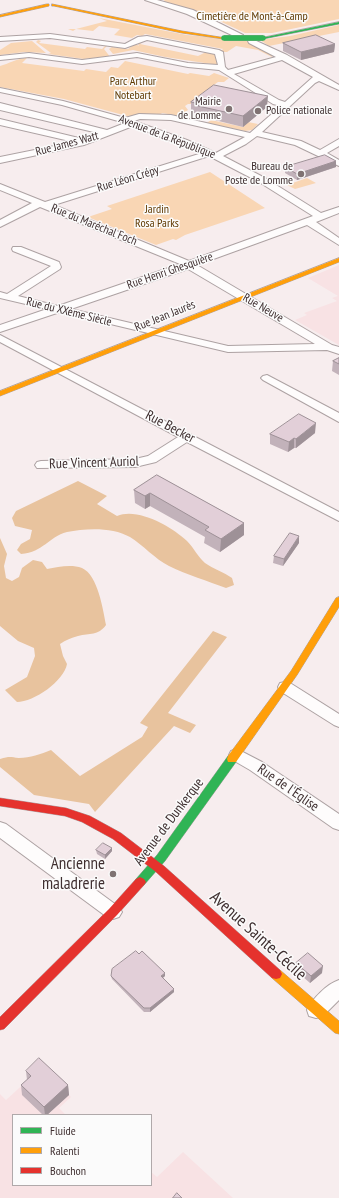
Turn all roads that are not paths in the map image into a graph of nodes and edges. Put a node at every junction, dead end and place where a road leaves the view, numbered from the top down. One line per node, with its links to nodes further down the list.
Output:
1 (149, 0): 9 (street)
2 (35, 1): 4 (street); 5 (street)
3 (65, 1): 4 (street); 7 (street)
4 (50, 5): 5 (street); 7 (street)
5 (9, 13): 6 (street)
6 (0, 16)
7 (126, 21): 8 (street, bridge)
8 (339, 23)
9 (239, 35)
10 (0, 40): 14 (street)
11 (252, 41): 12 (street)
12 (284, 57): 14 (street); 15 (street)
13 (0, 58): 14 (street)
14 (224, 70): 18 (street)
15 (320, 78): 16 (street); 18 (street, Rue Léon Crépy)
16 (339, 88)
17 (0, 90): 20 (street, Avenue de la République)
18 (286, 105): 23 (street, Rue Léon Crépy)
19 (0, 106): 22 (street, Avenue de la République)
20 (130, 121): 22 (street, Rue James Watt); 23 (street, Rue James Watt); 27 (street, Avenue de la République)
21 (0, 122): 24 (street)
22 (108, 133): 24 (street, Rue James Watt)
23 (254, 134): 26 (street, Rue James Watt); 27 (street, Rue Léon Crépy)
24 (85, 142): 28 (street, Rue James Watt)
25 (339, 142): 26 (street)
26 (321, 153): 29 (street, Rue James Watt)
27 (213, 154): 31 (street, Rue Léon Crépy); 33 (street, Avenue de la République)
28 (0, 160)
29 (339, 163)
30 (0, 187): 31 (street, Rue du Maréchal Foch)
31 (42, 204): 35 (street, Rue Léon Crépy); 39 (street, Rue du Maréchal Foch)
32 (338, 211): 33 (street, Rue Henri Ghesquière)
33 (320, 217): 34 (street, Rue Henri Ghesquière)
34 (308, 221): 36 (street); 39 (street, Rue Henri Ghesquière)
35 (0, 223)
36 (339, 242)
37 (17, 249): 40 (street)
38 (339, 260): 41 (street, Rue Jean Jaurès)
39 (188, 265): 41 (street, Rue Neuve); 42 (street, Rue Henri Ghesquière)
40 (5, 296): 42 (street, Rue du XXème Siècle)
41 (245, 297): 44 (street, Rue Jean Jaurès); 46 (street, Rue Neuve)
42 (59, 310): 43 (street, Rue Henri Ghesquière); 44 (street, Rue du XXème Siècle)
43 (0, 329)
44 (156, 333): 46 (street, Rue du XXème Siècle); 48 (street, Rue Jean Jaurès)
45 (0, 338): 48 (street, Rue Becker)
46 (328, 347): 47 (street, Rue Neuve)
47 (339, 351)
48 (61, 370): 50 (street, Rue Jean Jaurès); 52 (street, Rue Becker)
49 (267, 378): 51 (street)
50 (0, 394)
51 (339, 418)
52 (187, 436): 53 (street, Rue Vincent Auriol); 54 (street, Rue Becker)
53 (41, 465)
54 (339, 517)
55 (339, 588): 57 (street, Avenue de Dunkerque)
56 (339, 600): 57 (street, Avenue de Dunkerque)
57 (331, 612): 58 (street, Avenue de Dunkerque)
58 (285, 687): 59 (street); 60 (street, Avenue de Dunkerque)
59 (339, 721)
60 (237, 755): 62 (street, Rue de l'Église); 64 (street, Avenue de Dunkerque)
61 (1, 805): 64 (street, Avenue Sainte-Cécile)
62 (339, 824)
63 (0, 829): 65 (street)
64 (155, 865): 65 (street, Avenue de Dunkerque); 67 (street, Avenue Sainte-Cécile)
65 (113, 912): 68 (street, Avenue de Dunkerque)
66 (339, 988): 67 (street)
67 (316, 1010): 69 (street, Avenue Sainte-Cécile)
68 (0, 1025)
69 (339, 1029)

